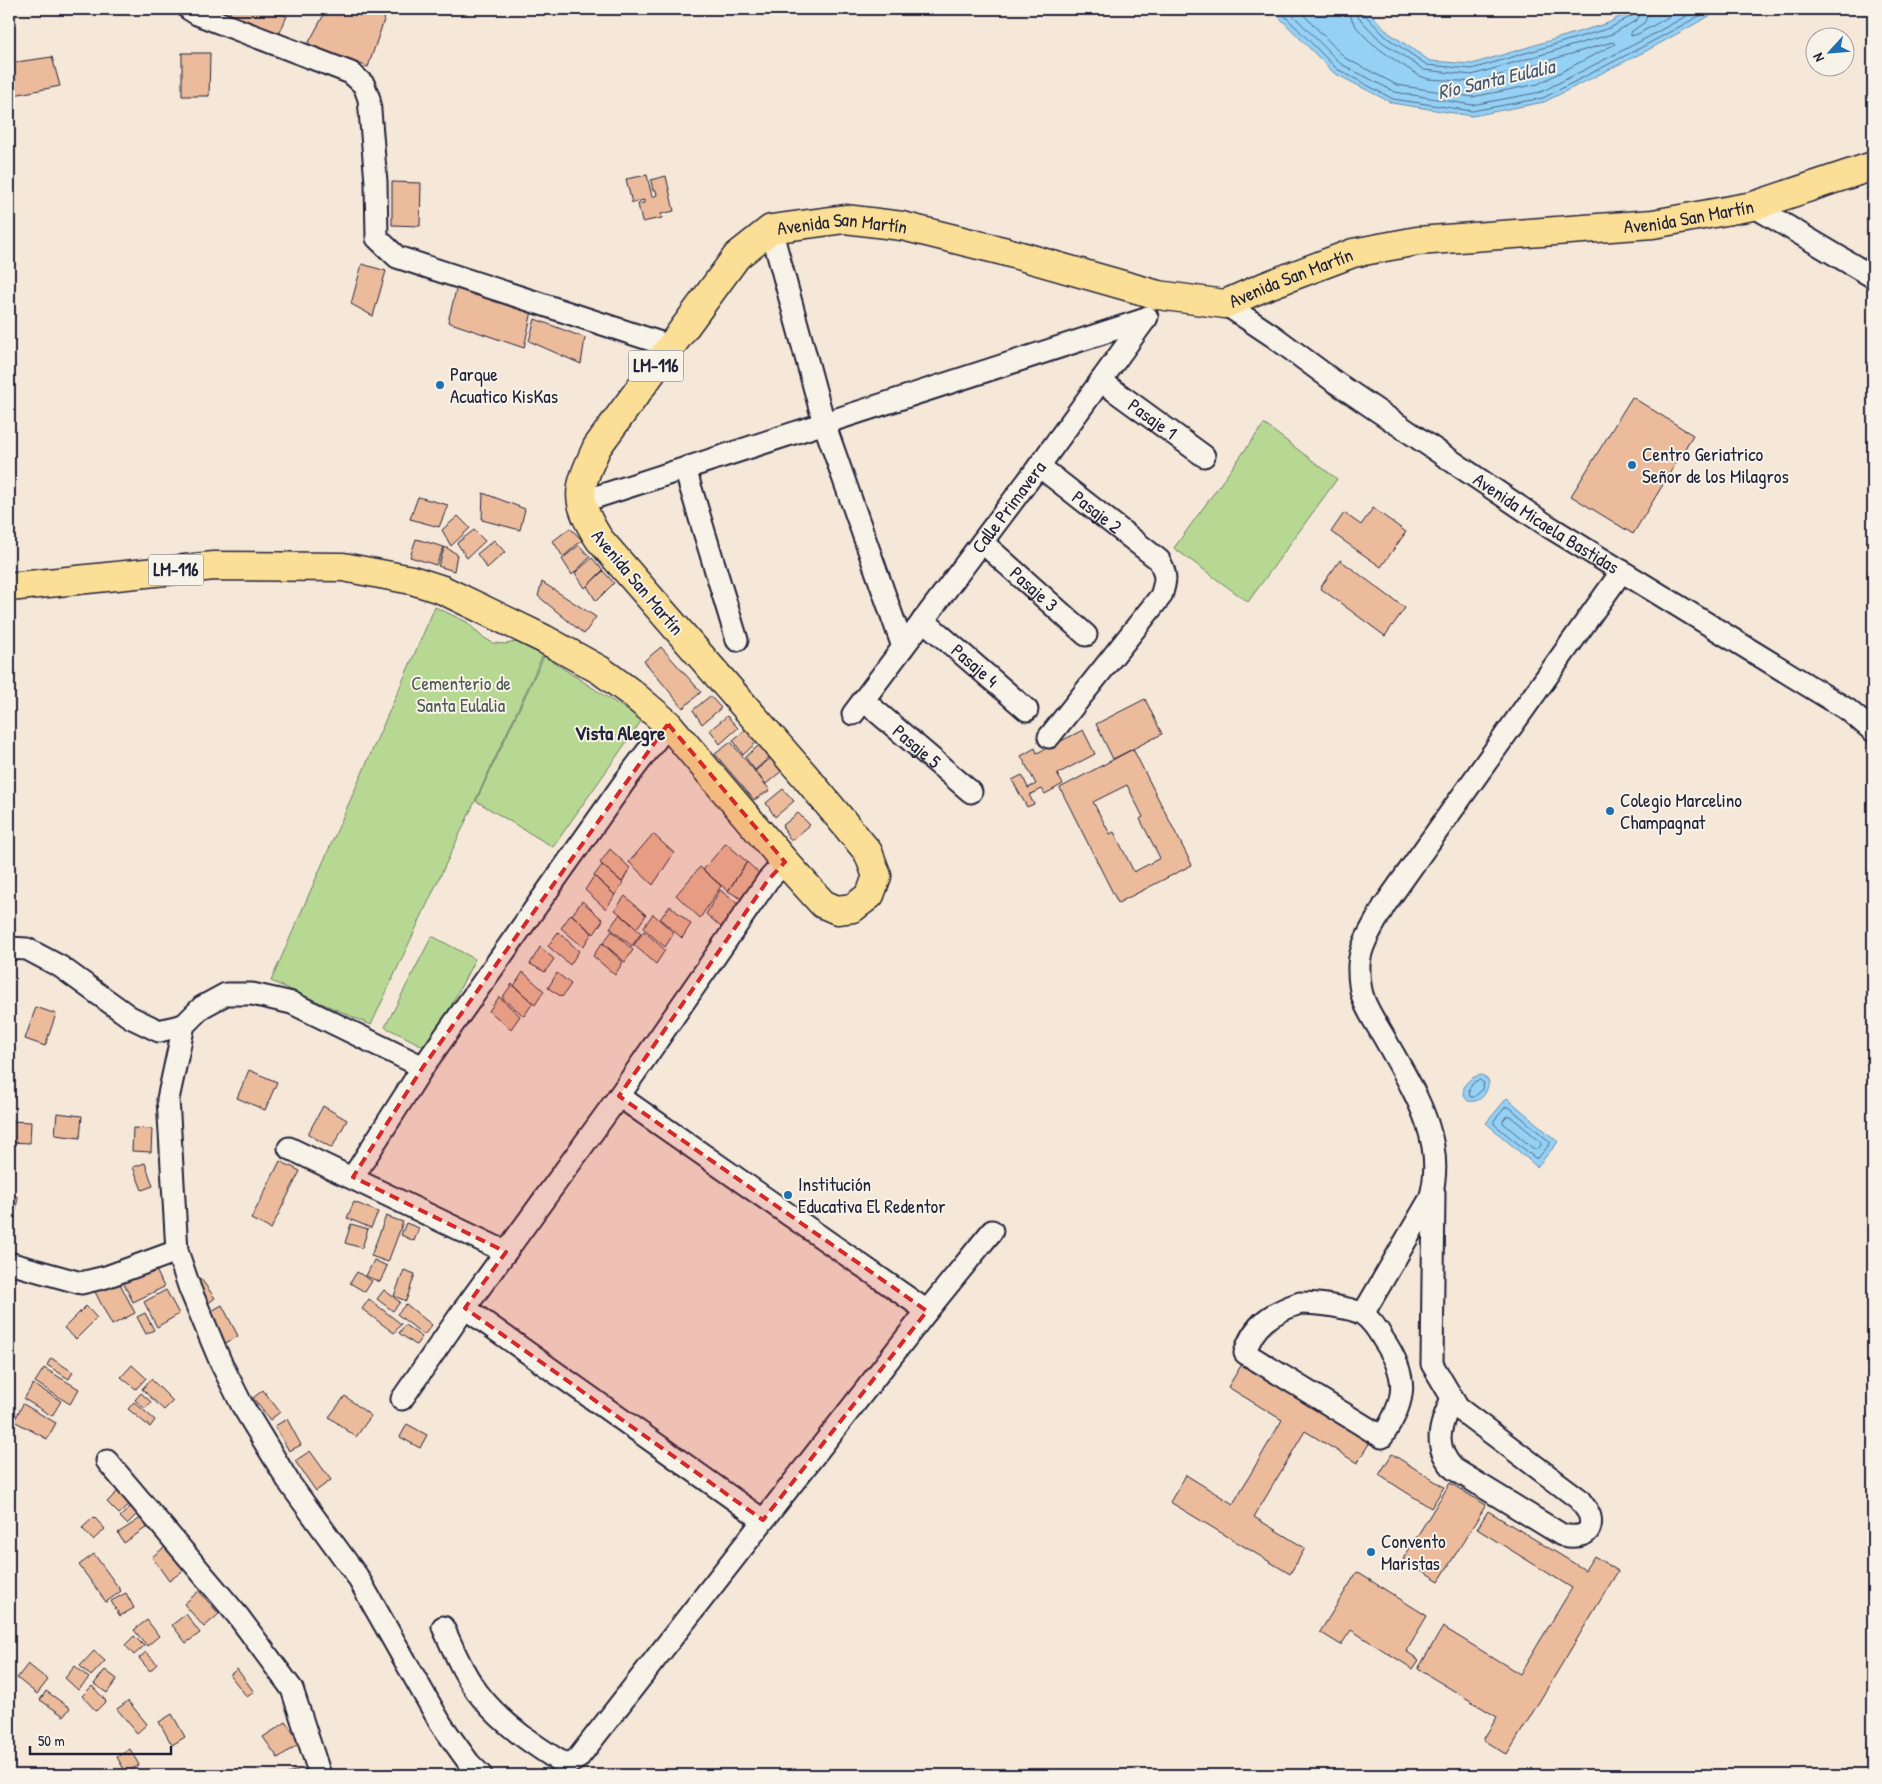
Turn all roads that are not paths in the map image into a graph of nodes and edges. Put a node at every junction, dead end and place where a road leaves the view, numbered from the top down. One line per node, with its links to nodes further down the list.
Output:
1 (189, 9): 9 (street)
2 (1873, 166): 3 (main road, Avenida San Martín)
3 (1753, 206): 5 (street); 7 (main road, Avenida San Martín)
4 (771, 229): 6 (main road, Avenida San Martín / LM-116); 9 (main road, Avenida San Martín / LM-116); 11 (street)
5 (1873, 277)
6 (1158, 295): 7 (main road, Avenida San Martín / LM-116); 8 (street, Calle Primavera)
7 (1225, 304): 17 (street, Avenida Micaela Bastidas)
8 (1146, 319): 10 (street, Calle Primavera); 11 (street)
9 (670, 346): 15 (main road, Avenida San Martín / LM-116)
10 (1101, 381): 12 (street, Pasaje 1); 13 (street, Calle Primavera)
11 (824, 423): 14 (street); 22 (street)
12 (1204, 456)
13 (1039, 466): 16 (street, Calle Primavera); 27 (street, Pasaje 2)
14 (685, 469): 15 (street); 21 (street)
15 (581, 502): 29 (main road, Avenida San Martín / LM-116)
16 (982, 542): 19 (street, Calle Primavera); 20 (street, Pasaje 3)
17 (1622, 571): 26 (street, Avenida Micaela Bastidas); 36 (street)
18 (9, 587): 25 (main road, Avenida San Martín / LM-116)
19 (923, 620): 22 (street, Calle Primavera); 24 (street, Pasaje 4)
20 (1086, 635)
21 (738, 640)
22 (903, 647): 23 (street, Calle Primavera)
23 (858, 707): 28 (street, Pasaje 5)
24 (1027, 710)
25 (668, 724): 29 (main road, Avenida San Martín / LM-116); 32 (street)
26 (1873, 731)
27 (1048, 737)
28 (971, 792)
29 (785, 862): 33 (street)
30 (9, 948): 31 (street)
31 (184, 1025): 32 (street); 38 (street)
32 (423, 1067): 35 (street)
33 (619, 1096): 39 (street); 42 (street)
34 (289, 1148): 35 (street)
35 (353, 1177): 39 (street)
36 (1434, 1185): 43 (street); 44 (street)
37 (992, 1231): 42 (street)
38 (177, 1251): 40 (street); 49 (street)
39 (506, 1252): 41 (street)
40 (9, 1263)
41 (465, 1308): 45 (street); 47 (street)
42 (927, 1310): 47 (street)
43 (1363, 1314): 43 (street)
44 (1452, 1398): 44 (street)
45 (402, 1399)
46 (107, 1462): 50 (street)
47 (762, 1520): 48 (street)
48 (443, 1627)
49 (475, 1769)
50 (320, 1775)

